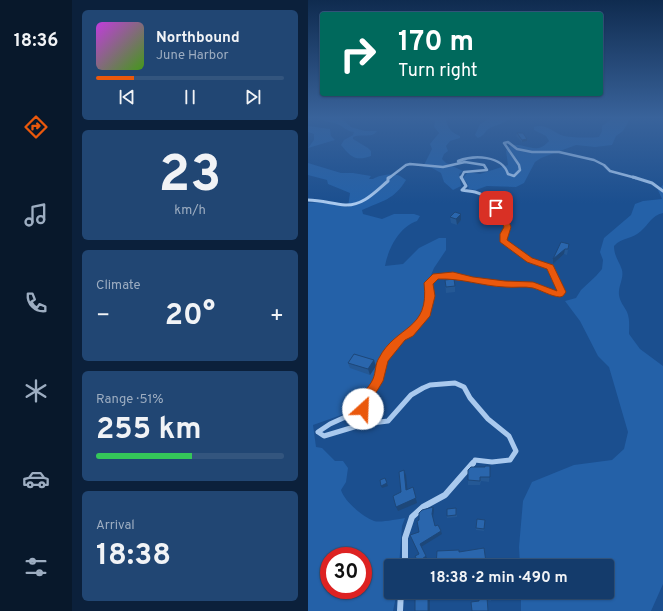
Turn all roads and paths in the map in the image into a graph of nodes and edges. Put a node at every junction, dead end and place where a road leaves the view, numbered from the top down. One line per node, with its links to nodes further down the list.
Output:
1 (506, 146): 3 (street)
2 (513, 146): 4 (street)
3 (459, 163): 5 (street); 6 (street)
4 (663, 191)
5 (308, 200)
6 (406, 559)
7 (401, 599): 8 (street)
8 (400, 611)

